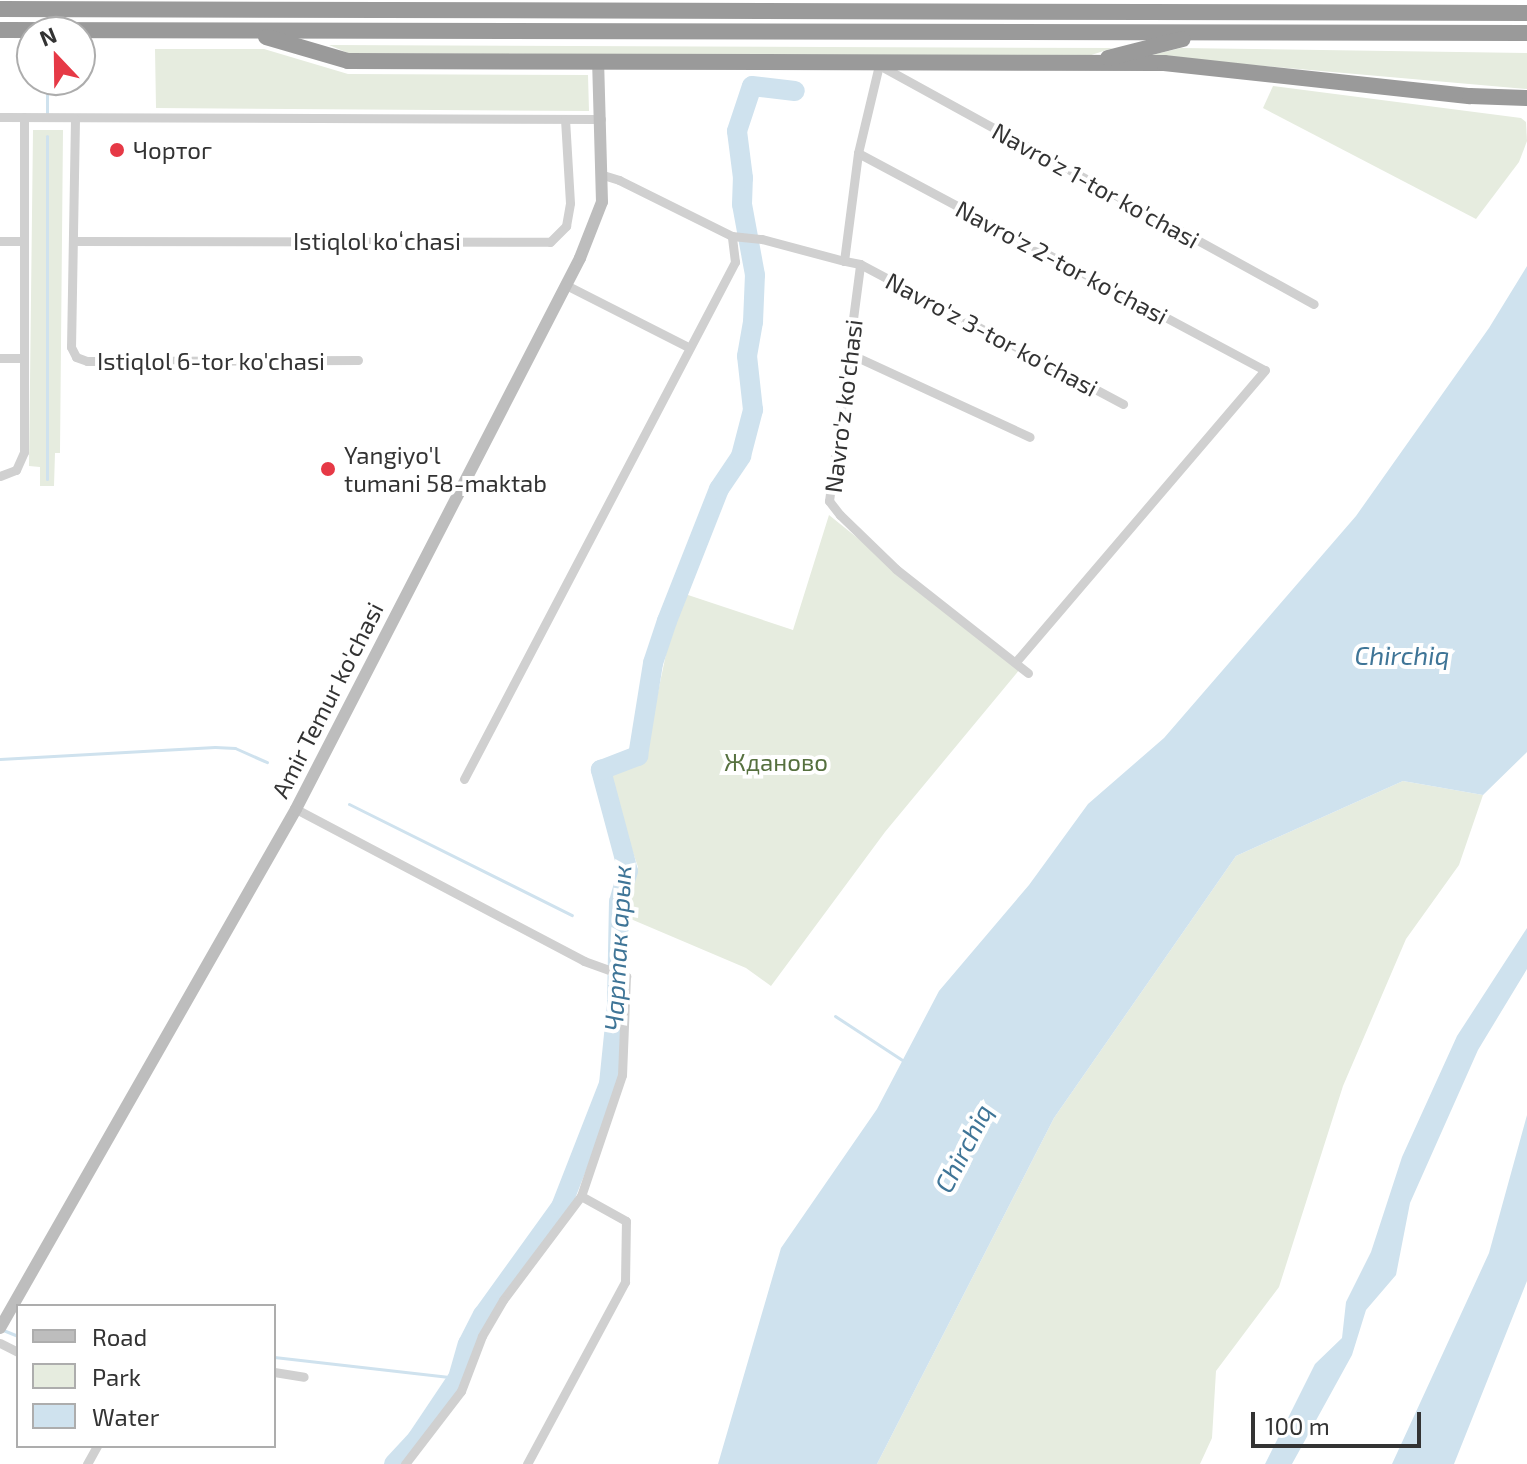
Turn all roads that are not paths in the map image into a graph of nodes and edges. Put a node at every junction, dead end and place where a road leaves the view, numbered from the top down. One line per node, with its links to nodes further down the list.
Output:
1 (288, 0): 4 (highway)
2 (1157, 0): 5 (highway)
3 (0, 9): 4 (highway)
4 (251, 11): 5 (highway)
5 (1206, 13): 6 (highway)
6 (1527, 13)
7 (0, 30): 8 (highway)
8 (248, 31): 9 (highway); 11 (highway)
9 (1208, 32): 10 (highway); 12 (highway)
10 (1527, 33)
11 (598, 63): 13 (highway); 19 (main road, Amir Temur ko'chasi)
12 (1084, 64): 13 (highway); 14 (highway)
13 (879, 65): 20 (street); 29 (street, Navro'z 1-tor ko'chasi)
14 (1527, 98)
15 (0, 117): 16 (street)
16 (24, 117): 17 (street); 24 (street)
17 (75, 119): 18 (street); 25 (street)
18 (565, 119): 19 (street); 25 (street, Istiqlol koʻchasi)
19 (601, 119): 21 (main road, Amir Temur ko'chasi)
20 (858, 153): 26 (street); 38 (street, Navro'z 2-tor ko'chasi)
21 (603, 175): 22 (street); 28 (main road, Amir Temur ko'chasi)
22 (736, 237): 26 (street); 30 (street)
23 (0, 241): 24 (street)
24 (24, 241): 33 (street)
25 (74, 241): 34 (street, Istiqlol 6-tor ko'chasi)
26 (844, 261): 27 (street)
27 (860, 264): 31 (street, Navro'z ko'chasi); 35 (street, Navro'z 3-tor ko'chasi)
28 (566, 285): 30 (street); 41 (main road, Amir Temur ko'chasi)
29 (1314, 304)
30 (688, 347): 40 (street)
31 (848, 353): 36 (street); 38 (street, Navro'z ko'chasi)
32 (0, 358): 33 (street)
33 (24, 358): 37 (street)
34 (358, 360)
35 (1123, 404)
36 (1030, 437)
37 (0, 476)
38 (1016, 662): 39 (street, Navro'z ko'chasi)
39 (1028, 673)
40 (464, 779)
41 (296, 809): 42 (street); 43 (main road, Amir Temur ko'chasi)
42 (581, 1196): 46 (street); 47 (street)
43 (2, 1324)
44 (276, 1372): 45 (street)
45 (304, 1377)
46 (405, 1464)
47 (527, 1464)

